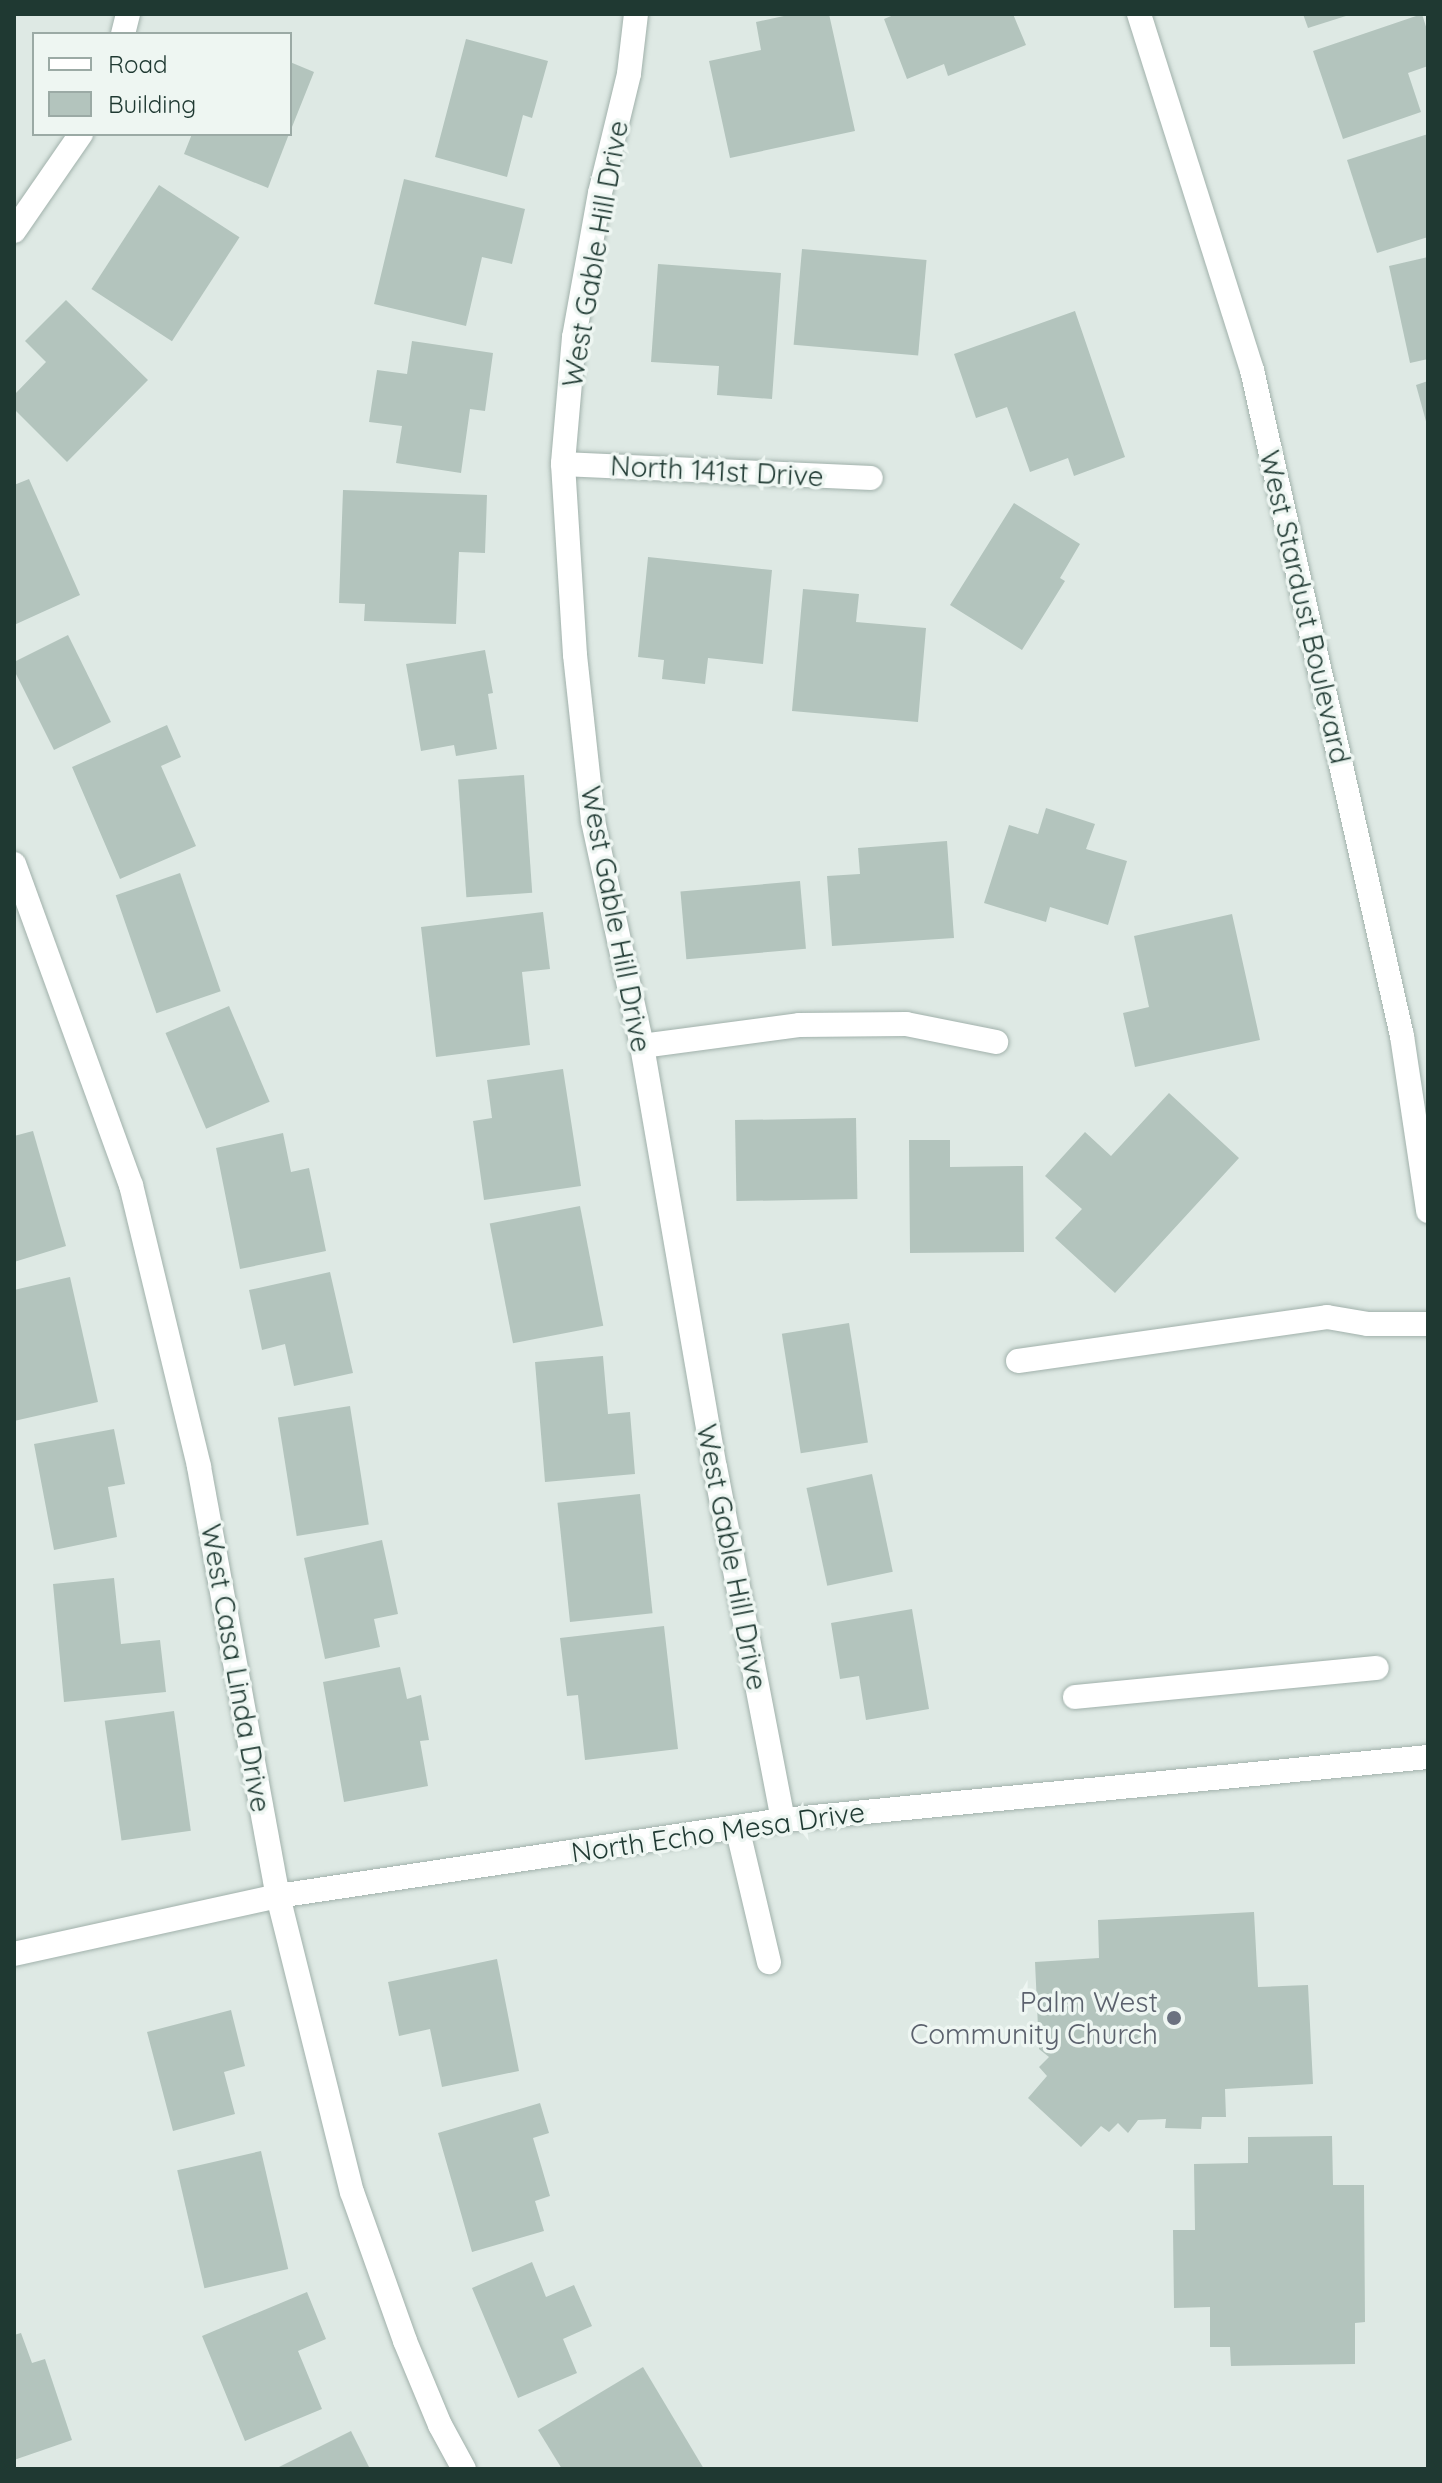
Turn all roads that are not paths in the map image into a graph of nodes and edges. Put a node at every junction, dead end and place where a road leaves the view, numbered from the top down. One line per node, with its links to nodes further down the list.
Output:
1 (636, 14): 5 (street, West Gable Hill Drive)
2 (1139, 14): 10 (street, West Stardust Boulevard)
3 (80, 136): 4 (street)
4 (14, 231)
5 (563, 464): 6 (street, North 141st Drive); 9 (street, West Gable Hill Drive)
6 (871, 478)
7 (14, 864): 18 (street, West Casa Linda Drive)
8 (996, 1042): 9 (street)
9 (642, 1046): 16 (street, West Gable Hill Drive)
10 (1428, 1211)
11 (1428, 1324): 12 (street)
12 (1018, 1361)
13 (1377, 1668): 14 (street)
14 (1075, 1697)
15 (1428, 1757): 16 (street, North Echo Mesa Drive)
16 (783, 1820): 17 (street, North Echo Mesa Drive)
17 (737, 1827): 18 (street, North Echo Mesa Drive); 20 (street)
18 (278, 1896): 19 (street, North Echo Mesa Drive); 21 (street, West Casa Linda Drive)
19 (14, 1954)
20 (769, 1962)
21 (464, 2469)

